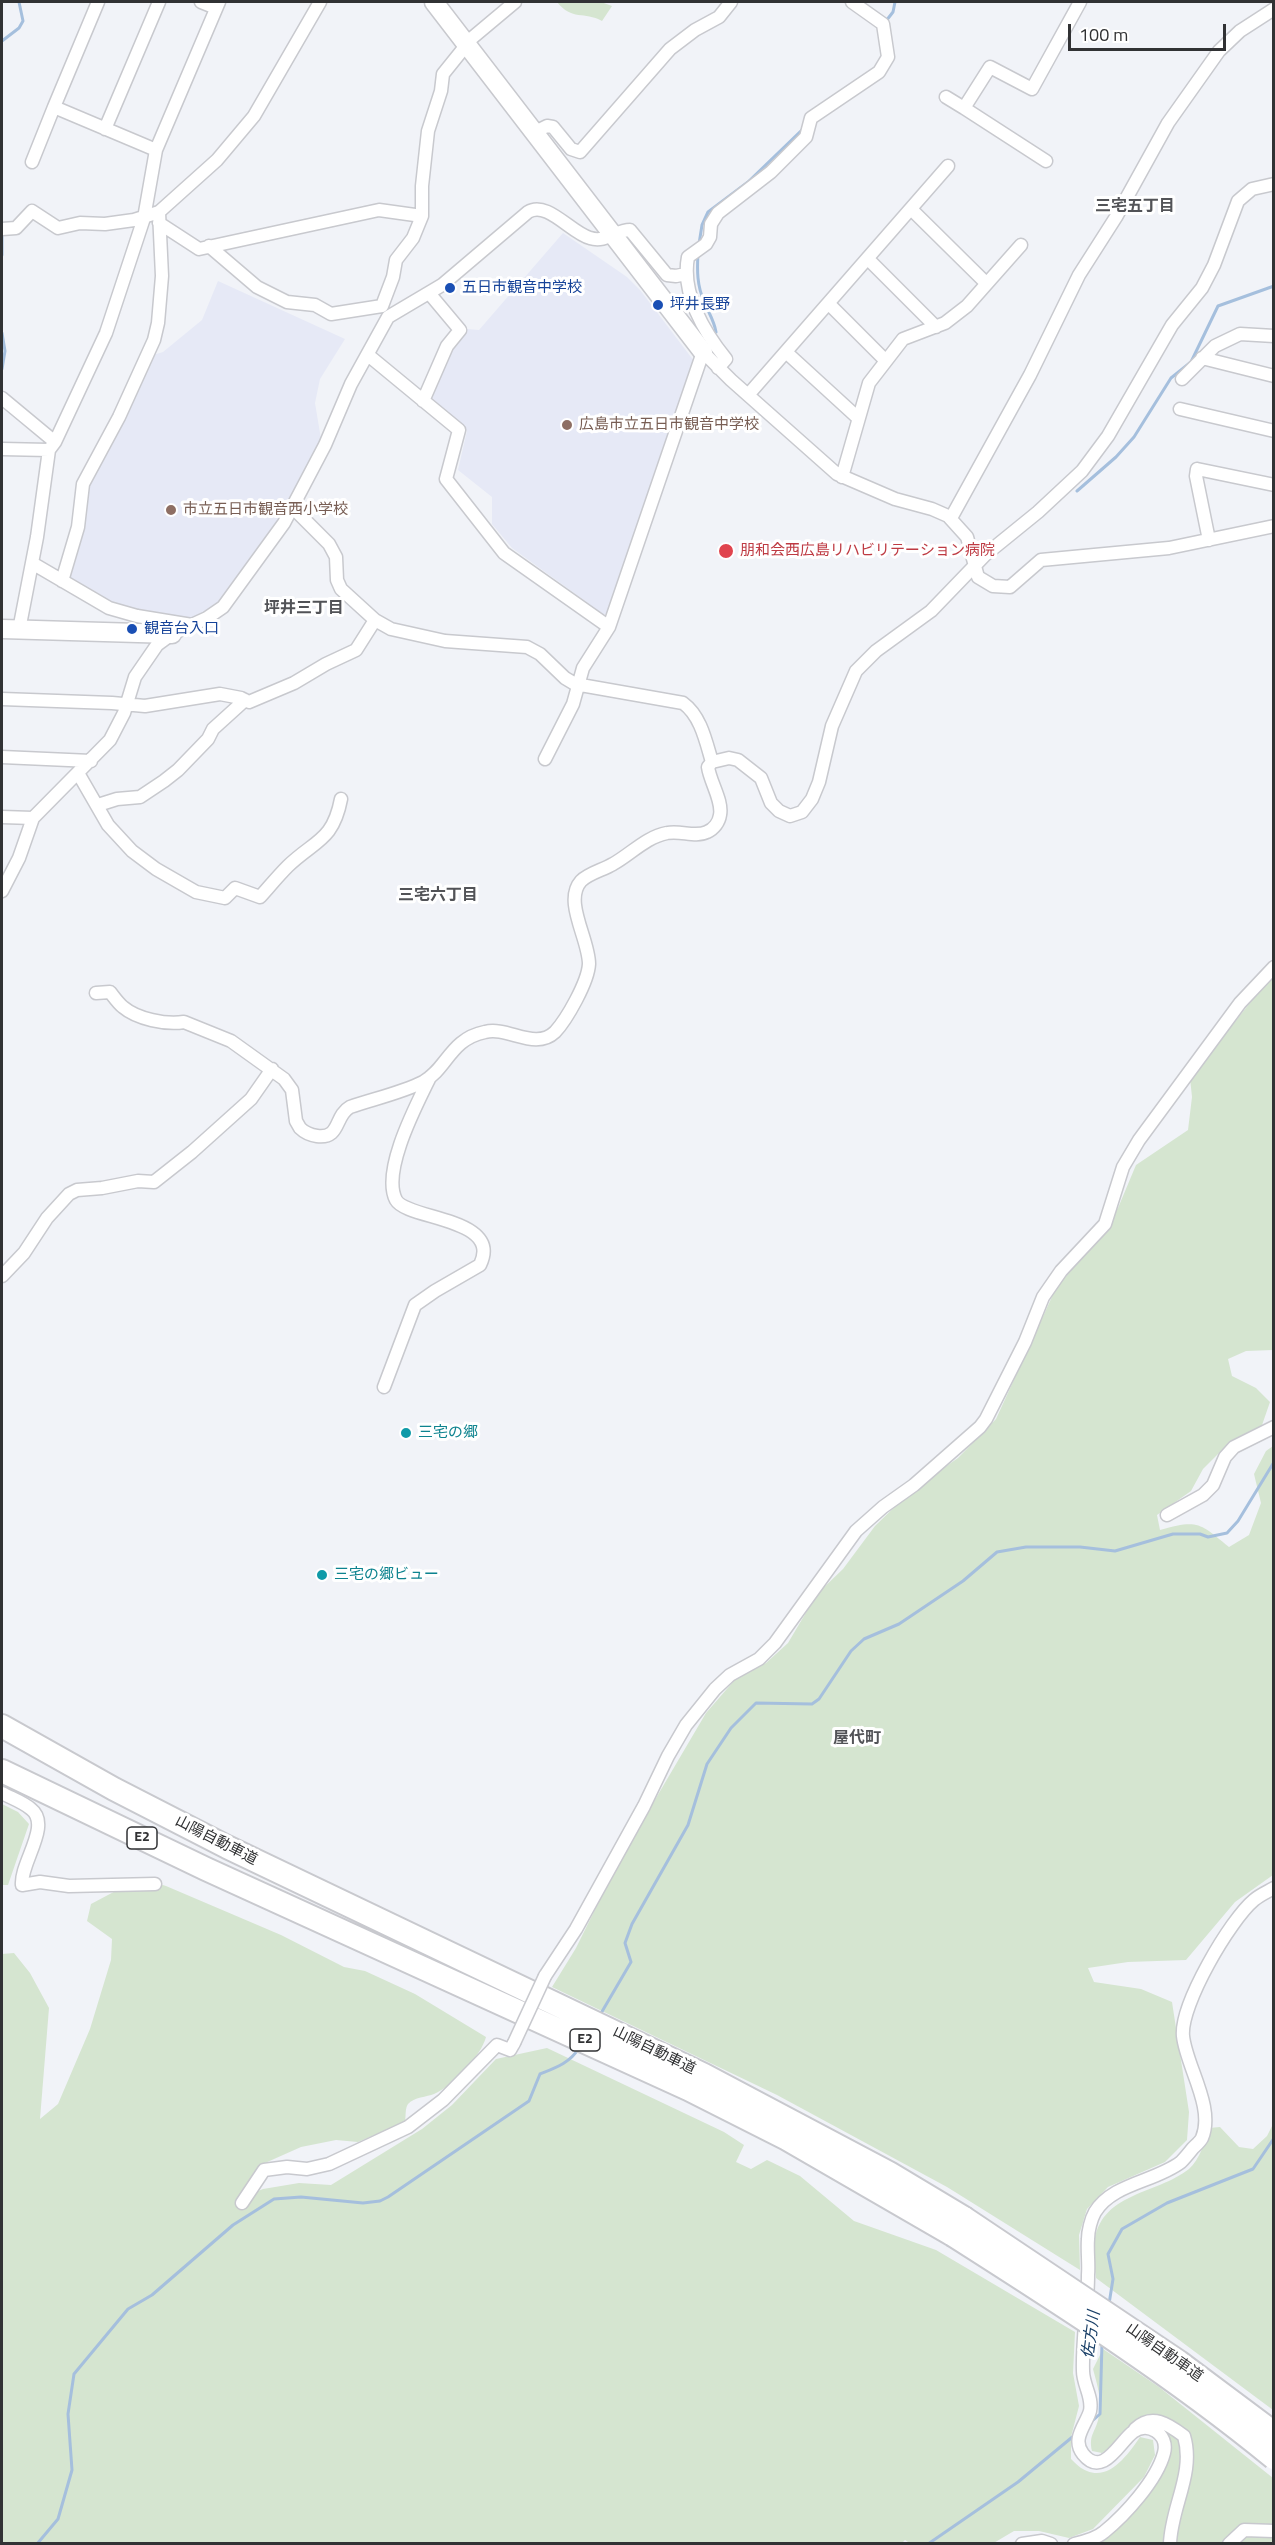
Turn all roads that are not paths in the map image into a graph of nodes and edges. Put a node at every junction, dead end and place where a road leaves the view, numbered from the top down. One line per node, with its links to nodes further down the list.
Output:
1 (99, 2): 14 (street)
2 (159, 2): 16 (street)
3 (201, 2): 10 (street)
4 (320, 2): 26 (street)
5 (434, 2): 12 (street)
6 (515, 2): 12 (street)
7 (731, 2): 17 (street)
8 (852, 2): 32 (street)
9 (1080, 2): 15 (street)
10 (217, 5): 18 (street)
11 (1274, 9): 58 (street)
12 (466, 44): 17 (street); 24 (street)
13 (946, 97): 15 (street)
14 (54, 107): 16 (street); 20 (street)
15 (964, 108): 19 (street)
16 (105, 129): 18 (street)
17 (535, 132): 28 (street)
18 (156, 150): 25 (street)
19 (1046, 161)
20 (32, 162)
21 (948, 166): 23 (street)
22 (1274, 184): 62 (street)
23 (910, 209): 31 (street); 33 (street)
24 (422, 216): 30 (street); 36 (street)
25 (144, 218): 26 (street); 27 (street); 53 (street)
26 (159, 218): 30 (street); 63 (street)
27 (2, 229)
28 (616, 235): 32 (street); 34 (street); 39 (street)
29 (1021, 244): 33 (street)
30 (209, 246): 36 (street)
31 (868, 259): 35 (street); 37 (street)
32 (686, 274): 44 (street)
33 (986, 283): 37 (street)
34 (429, 293): 36 (street); 49 (street)
35 (829, 304): 40 (street); 43 (street)
36 (385, 311): 41 (street)
37 (936, 327): 43 (street)
38 (1274, 336): 42 (street)
39 (703, 352): 44 (street); 66 (street)
40 (787, 353): 47 (street); 51 (street)
41 (368, 355): 49 (street); 57 (street)
42 (1202, 358): 45 (street); 46 (street)
43 (886, 361): 51 (street)
44 (718, 368): 47 (street)
45 (1274, 375)
46 (1182, 379)
47 (748, 395): 55 (street)
48 (2, 398): 53 (street)
49 (423, 401): 66 (street)
50 (1180, 409): 52 (street)
51 (858, 418): 55 (street)
52 (1274, 431)
53 (52, 446): 54 (street); 61 (street)
54 (2, 449)
55 (842, 477): 58 (street)
56 (1274, 485): 60 (street)
57 (293, 508): 64 (street); 65 (street)
58 (951, 518): 62 (street)
59 (1274, 526): 60 (street)
60 (1209, 540): 62 (street)
61 (32, 563): 63 (street); 67 (street)
62 (974, 566): 76 (street)
63 (62, 581): 65 (street)
64 (375, 620): 69 (street); 71 (street)
65 (193, 625): 68 (street)
66 (609, 627): 69 (street)
67 (10, 630): 68 (street)
68 (172, 634): 72 (street)
69 (579, 685): 74 (street); 76 (street)
70 (2, 699): 72 (street)
71 (245, 700): 72 (street); 79 (street)
72 (126, 705): 75 (street)
73 (2, 757): 75 (street)
74 (545, 759)
75 (91, 760): 77 (street)
76 (712, 762): 86 (street)
77 (78, 773): 79 (street); 81 (street)
78 (341, 799): 79 (street)
79 (98, 805)
80 (2, 817): 81 (street)
81 (33, 818): 82 (street)
82 (2, 891)
83 (1274, 968): 96 (street, bridge)
84 (96, 993): 85 (street)
85 (272, 1070): 86 (street); 87 (street)
86 (430, 1076): 88 (street)
87 (2, 1276)
88 (384, 1387)
89 (1274, 1427): 90 (street)
90 (1167, 1515)
91 (2, 1726): 97 (highway, 山陽自動車道 / E2)
92 (2, 1771): 97 (highway, 山陽自動車道 / E2)
93 (2, 1793): 94 (street)
94 (155, 1884)
95 (1274, 1888): 98 (street)
96 (242, 2203)
97 (958, 2227): 99 (highway, 山陽自動車道 / E2, bridge); 100 (highway, 山陽自動車道 / E2, bridge)
98 (1132, 2433): 104 (street); 105 (street)
99 (1274, 2433)
100 (1274, 2457)
101 (1274, 2531): 106 (street)
102 (1022, 2544): 103 (street)
103 (1051, 2544)
104 (1074, 2544)
105 (1170, 2544)
106 (1229, 2544)

